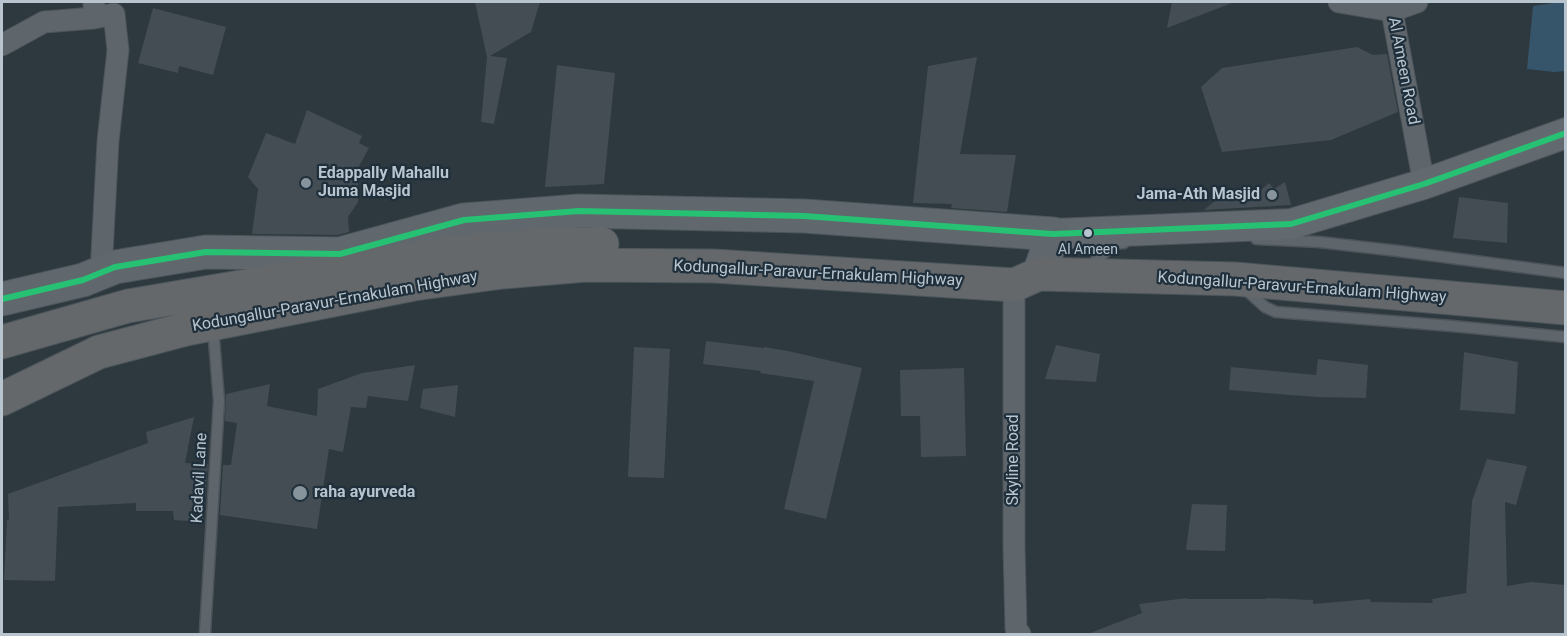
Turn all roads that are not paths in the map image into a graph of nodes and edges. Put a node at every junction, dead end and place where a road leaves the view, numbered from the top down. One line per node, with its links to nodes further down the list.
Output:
1 (1339, 2): 4 (street, Al Ameen Road)
2 (1416, 2): 4 (street)
3 (94, 10): 5 (street); 12 (street)
4 (1392, 11): 7 (street, Al Ameen Road)
5 (2, 45)
6 (1566, 133): 7 (street)
7 (1424, 184): 8 (street)
8 (1053, 234): 11 (main road); 16 (main road)
9 (1219, 238): 14 (lane)
10 (1241, 239): 13 (lane)
11 (343, 262): 12 (main road); 16 (highway, Kodungallur-Paravur-Ernakulam Highway); 21 (highway, Kodungallur-Paravur-Ernakulam Highway)
12 (101, 273): 17 (main road)
13 (1566, 273)
14 (1081, 275): 15 (highway, Kodungallur-Paravur-Ernakulam Highway); 16 (highway, Kodungallur-Paravur-Ernakulam Highway)
15 (1235, 279): 18 (highway, Kodungallur-Paravur-Ernakulam Highway); 20 (lane)
16 (1026, 280): 19 (highway, Kodungallur-Paravur-Ernakulam Highway); 24 (street, Skyline Road)
17 (2, 299)
18 (1566, 308)
19 (212, 325): 22 (highway, Kodungallur-Paravur-Ernakulam Highway); 23 (lane, Kadavil Lane)
20 (1566, 338)
21 (2, 342)
22 (2, 399)
23 (205, 632)
24 (1020, 634)

